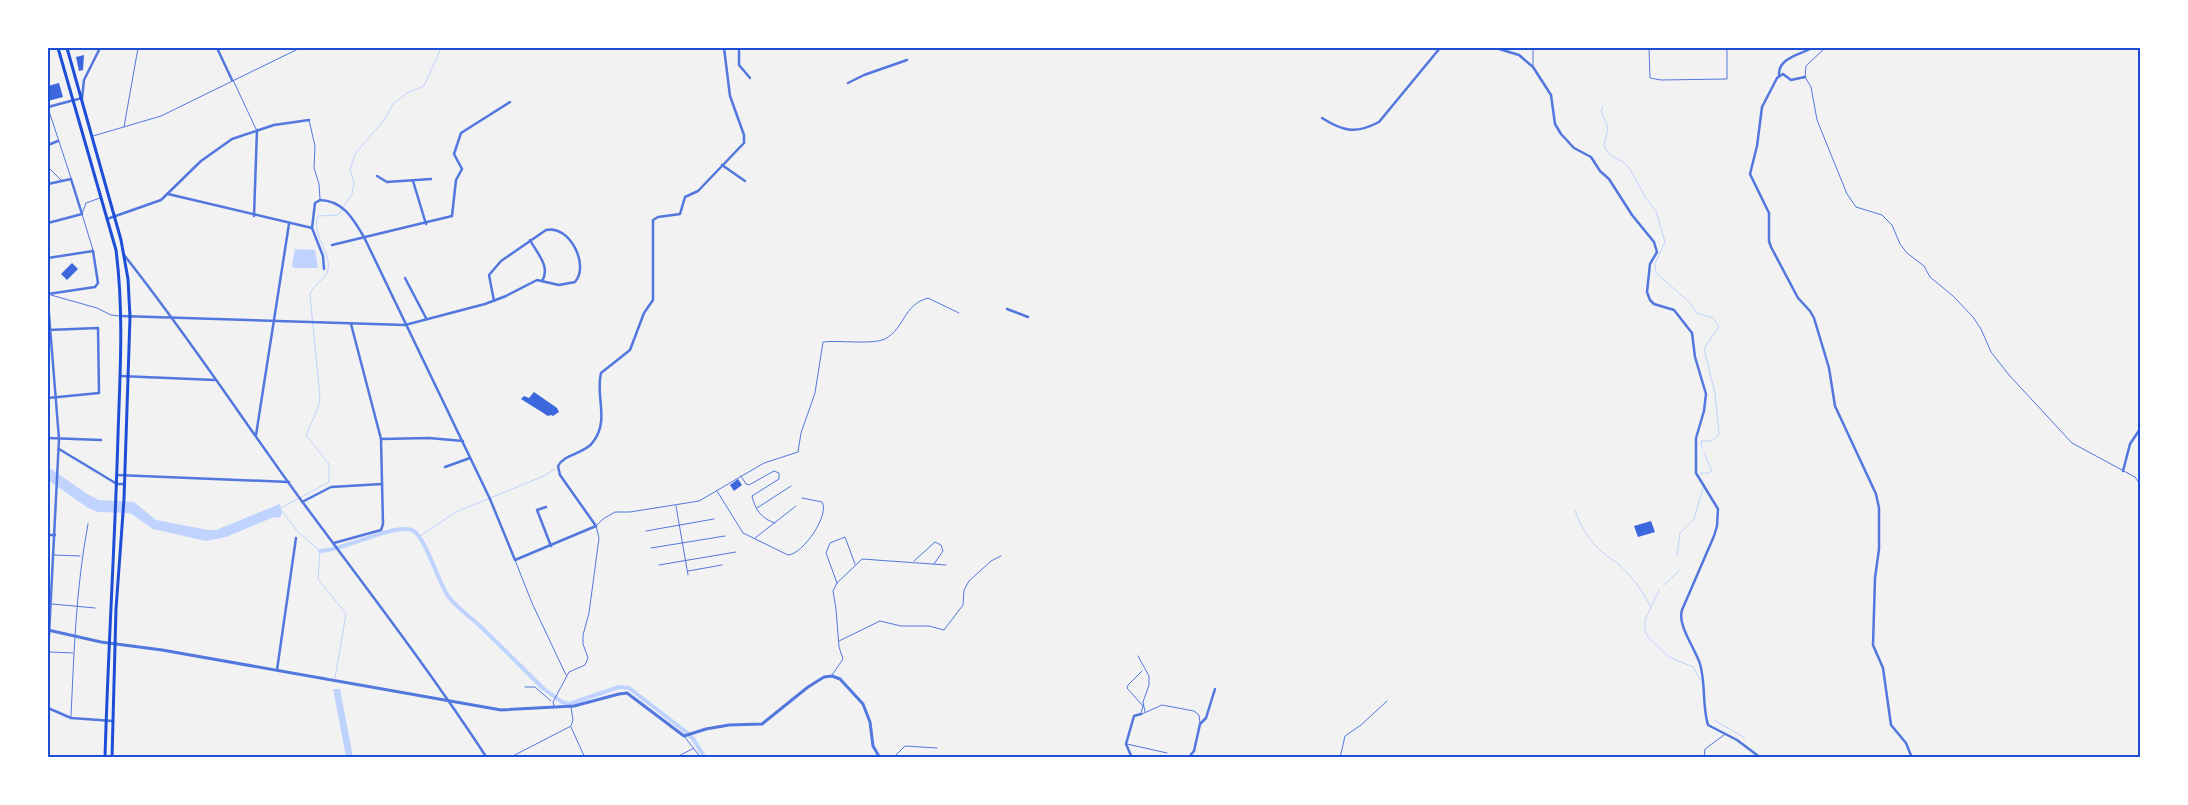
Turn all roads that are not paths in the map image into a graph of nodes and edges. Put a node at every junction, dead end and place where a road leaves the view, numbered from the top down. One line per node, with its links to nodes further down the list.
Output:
1 (58, 48): 24 (main road)
2 (67, 48): 23 (main road)
3 (100, 48): 23 (street)
4 (138, 48): 29 (lane)
5 (217, 48): 21 (street)
6 (300, 48): 21 (lane)
7 (724, 48): 34 (street)
8 (739, 48): 20 (street)
9 (1440, 48): 27 (street)
10 (1496, 48): 17 (street)
11 (1533, 48): 17 (lane)
12 (1649, 48): 13 (lane)
13 (1727, 48)
14 (1812, 48): 18 (street)
15 (1825, 48): 19 (lane)
16 (907, 60): 22 (street)
17 (1533, 67): 169 (street)
18 (1779, 75): 19 (street); 189 (street)
19 (1804, 77): 92 (lane)
20 (750, 78)
21 (232, 80): 29 (lane); 30 (lane)
22 (848, 83)
23 (82, 98): 24 (street); 31 (main road)
24 (74, 101): 26 (street); 44 (main road)
25 (510, 102): 52 (street)
26 (48, 107): 32 (lane)
27 (1322, 118)
28 (309, 120): 30 (street); 45 (lane)
29 (124, 127): 31 (lane)
30 (256, 130): 43 (street); 48 (street)
31 (93, 136): 47 (main road)
32 (58, 141): 33 (street); 37 (lane)
33 (48, 145)
34 (722, 165): 41 (street); 113 (street)
35 (48, 167): 39 (lane)
36 (377, 176): 40 (street)
37 (71, 179): 39 (street); 46 (street)
38 (431, 179): 40 (street)
39 (61, 180): 42 (street)
40 (413, 181): 52 (street)
41 (745, 181)
42 (48, 184)
43 (168, 194): 47 (street); 48 (street)
44 (101, 198): 46 (lane); 49 (main road)
45 (320, 200): 53 (street); 54 (street)
46 (82, 214): 50 (street); 57 (lane)
47 (115, 216): 49 (street); 58 (main road)
48 (254, 216): 51 (street)
49 (107, 219): 68 (main road)
50 (48, 223)
51 (289, 224): 53 (street); 73 (street)
52 (426, 224): 54 (street)
53 (312, 228): 60 (street)
54 (364, 237): 56 (street); 75 (street)
55 (530, 240): 62 (street); 62 (street); 64 (street)
56 (332, 245)
57 (93, 250): 59 (street); 63 (street)
58 (124, 255): 69 (main road); 71 (street)
59 (48, 258)
60 (324, 269)
61 (405, 278): 72 (street)
62 (542, 281): 64 (street)
63 (48, 294): 68 (lane)
64 (494, 301): 72 (street)
65 (48, 302): 76 (street)
66 (1007, 309): 70 (street)
67 (959, 313): 95 (lane)
68 (121, 316): 69 (street); 77 (main road)
69 (130, 317): 71 (street); 78 (main road)
70 (1028, 317)
71 (174, 318): 73 (street); 79 (street)
72 (426, 319): 75 (street)
73 (274, 320): 74 (street); 83 (street)
74 (352, 324): 75 (street); 86 (street)
75 (405, 325): 88 (street)
76 (49, 329): 80 (street); 80 (street)
77 (120, 376): 78 (street); 93 (main road)
78 (127, 376): 79 (street); 94 (main road)
79 (215, 380): 83 (street)
80 (56, 397): 81 (street); 85 (street)
81 (48, 398)
82 (2140, 429): 92 (street)
83 (256, 436): 96 (street)
84 (48, 438): 85 (street)
85 (59, 439): 87 (street); 89 (street)
86 (381, 439): 88 (street); 99 (street)
87 (101, 440)
88 (463, 441): 90 (street)
89 (59, 449): 97 (street); 116 (street)
90 (470, 458): 91 (street); 128 (street)
91 (445, 467)
92 (2123, 471): 100 (lane)
93 (117, 475): 94 (street); 97 (main road)
94 (124, 475): 96 (street); 98 (main road)
95 (740, 476): 102 (lane); 108 (lane)
96 (288, 482): 104 (street)
97 (117, 484): 98 (street); 145 (main road)
98 (124, 484): 146 (main road)
99 (382, 484): 104 (street); 121 (street)
100 (2140, 484)
101 (792, 486): 108 (lane)
102 (716, 490): 106 (lane); 119 (lane)
103 (802, 498): 119 (lane)
104 (302, 501): 121 (street)
105 (546, 506): 122 (street)
106 (676, 506): 112 (lane); 113 (lane)
107 (796, 506): 110 (lane)
108 (756, 508): 110 (lane)
109 (714, 519): 112 (lane)
110 (775, 523): 119 (lane)
111 (88, 524): 126 (lane)
112 (678, 525): 114 (lane); 120 (lane)
113 (596, 526): 122 (street); 152 (lane)
114 (646, 531)
115 (48, 535): 116 (street)
116 (55, 535): 125 (street)
117 (725, 536): 120 (lane)
118 (296, 538): 151 (street)
119 (754, 539)
120 (681, 543): 123 (lane); 129 (lane)
121 (334, 544): 156 (street)
122 (551, 546): 128 (street)
123 (651, 548)
124 (736, 552): 129 (lane)
125 (54, 555): 126 (lane); 139 (street)
126 (82, 556): 140 (lane)
127 (1001, 556): 144 (lane)
128 (515, 560): 152 (lane)
129 (685, 561): 134 (lane); 136 (lane)
130 (913, 562): 131 (lane); 132 (lane); 132 (lane)
131 (855, 564): 138 (lane); 138 (lane)
132 (934, 564): 133 (lane)
133 (946, 564)
134 (659, 565)
135 (722, 565): 136 (lane)
136 (687, 572): 137 (lane)
137 (688, 575)
138 (837, 583): 144 (lane)
139 (51, 604): 140 (lane); 142 (street)
140 (78, 606): 141 (lane); 143 (lane)
141 (95, 608)
142 (48, 630): 143 (street); 148 (street)
143 (75, 637): 145 (street); 147 (lane)
144 (839, 641): 153 (lane)
145 (109, 642): 146 (street); 165 (main road)
146 (116, 643): 151 (street); 166 (main road)
147 (74, 653): 148 (lane); 164 (lane)
148 (48, 654)
149 (1138, 656): 162 (lane)
150 (1142, 671): 163 (lane)
151 (277, 672): 156 (street)
152 (567, 676): 157 (lane)
153 (832, 676): 170 (street); 182 (street)
154 (525, 687): 157 (lane)
155 (1216, 689): 167 (street)
156 (450, 701): 160 (street); 177 (street)
157 (553, 701): 160 (lane)
158 (1387, 701): 186 (lane)
159 (571, 706): 160 (street); 168 (lane); 170 (street)
160 (554, 707)
161 (48, 708): 164 (street)
162 (1145, 713): 163 (lane); 167 (lane)
163 (1141, 714): 171 (street)
164 (71, 718): 165 (street)
165 (106, 720): 166 (street); 175 (main road)
166 (112, 721): 176 (main road)
167 (1200, 724): 185 (street)
168 (571, 726): 178 (lane); 179 (lane)
169 (1726, 734): 187 (lane); 188 (street)
170 (685, 736): 172 (lane)
171 (1126, 744): 174 (lane); 184 (street)
172 (694, 748): 180 (lane); 181 (lane)
173 (937, 748): 183 (lane)
174 (1167, 753)
175 (105, 758)
176 (112, 758)
177 (487, 758)
178 (509, 758)
179 (585, 758)
180 (675, 758)
181 (701, 758)
182 (880, 758)
183 (892, 758)
184 (1132, 758)
185 (1188, 758)
186 (1340, 758)
187 (1704, 758)
188 (1761, 758)
189 (1912, 758)

